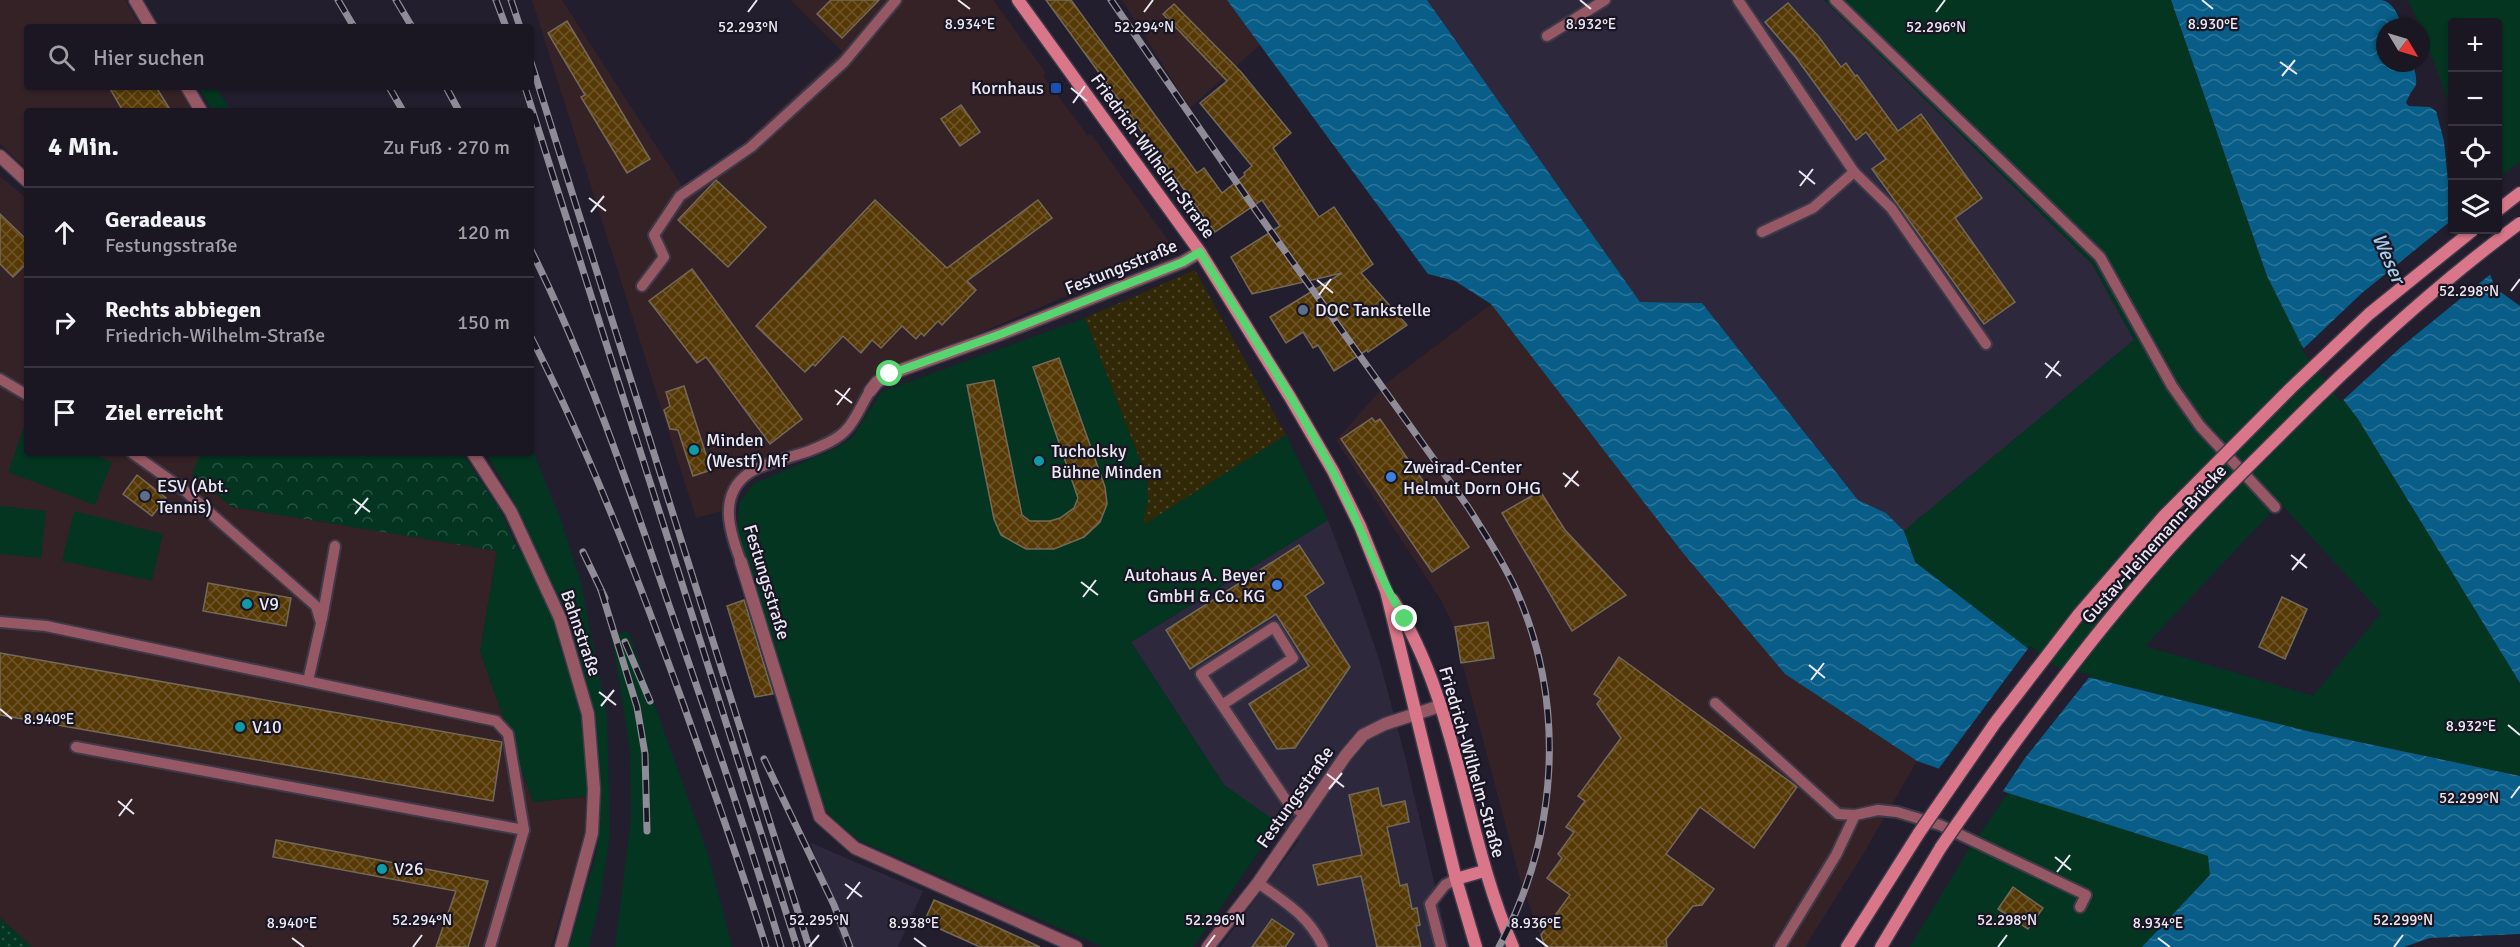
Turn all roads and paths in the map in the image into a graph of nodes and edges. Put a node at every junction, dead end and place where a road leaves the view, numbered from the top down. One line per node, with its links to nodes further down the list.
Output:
1 (135, 0): 7 (street)
2 (896, 0): 20 (lane)
3 (1018, 0): 19 (main road, Friedrich-Wilhelm-Straße)
4 (1605, 0): 8 (lane)
5 (1738, 0): 12 (lane)
6 (1835, 0): 27 (lane)
7 (149, 24)
8 (1547, 36)
9 (189, 90): 10 (street)
10 (199, 108)
11 (0, 156): 13 (street)
12 (1854, 171): 17 (lane); 21 (lane)
13 (24, 178)
14 (2520, 193): 15 (main road)
15 (2502, 207)
16 (2520, 224): 56 (main road, Gustav-Heinemann-Brücke, bridge)
17 (1762, 232)
18 (2468, 234): 55 (main road, Gustav-Heinemann-Brücke, bridge)
19 (1200, 252): 23 (street, Festungsstraße); 30 (main road, Friedrich-Wilhelm-Straße)
20 (642, 286)
21 (1986, 344)
22 (0, 379): 24 (lane)
23 (870, 391): 29 (lane, Festungsstraße)
24 (24, 394)
25 (136, 456): 32 (lane)
26 (475, 456): 47 (street, Bahnstraße)
27 (2275, 507)
28 (335, 546): 32 (lane)
29 (741, 562): 48 (street, Festungsstraße)
30 (1386, 591): 36 (main road, Friedrich-Wilhelm-Straße); 37 (main road, Friedrich-Wilhelm-Straße)
31 (0, 622): 33 (lane)
32 (321, 623): 33 (lane)
33 (308, 681): 41 (lane)
34 (1715, 703): 39 (lane)
35 (1222, 705): 35 (lane); 40 (lane)
36 (1440, 706): 37 (street, Festungsstraße); 42 (main road, Friedrich-Wilhelm-Straße)
37 (1415, 713): 40 (street, Festungsstraße); 43 (main road, Friedrich-Wilhelm-Straße)
38 (76, 747): 41 (lane)
39 (1856, 814): 45 (lane); 54 (lane)
40 (1305, 815): 44 (street, Festungsstraße)
41 (524, 830): 46 (lane)
42 (1484, 871): 43 (main road); 53 (main road, Friedrich-Wilhelm-Straße)
43 (1456, 879): 51 (lane); 52 (main road, Friedrich-Wilhelm-Straße)
44 (1258, 883): 49 (street, Festungsstraße); 50 (lane)
45 (2080, 907)
46 (490, 947)
47 (561, 947)
48 (1076, 947)
49 (1208, 947)
50 (1323, 947)
51 (1441, 947)
52 (1476, 947)
53 (1512, 947)
54 (1780, 947)
55 (1847, 947)
56 (1881, 947)

